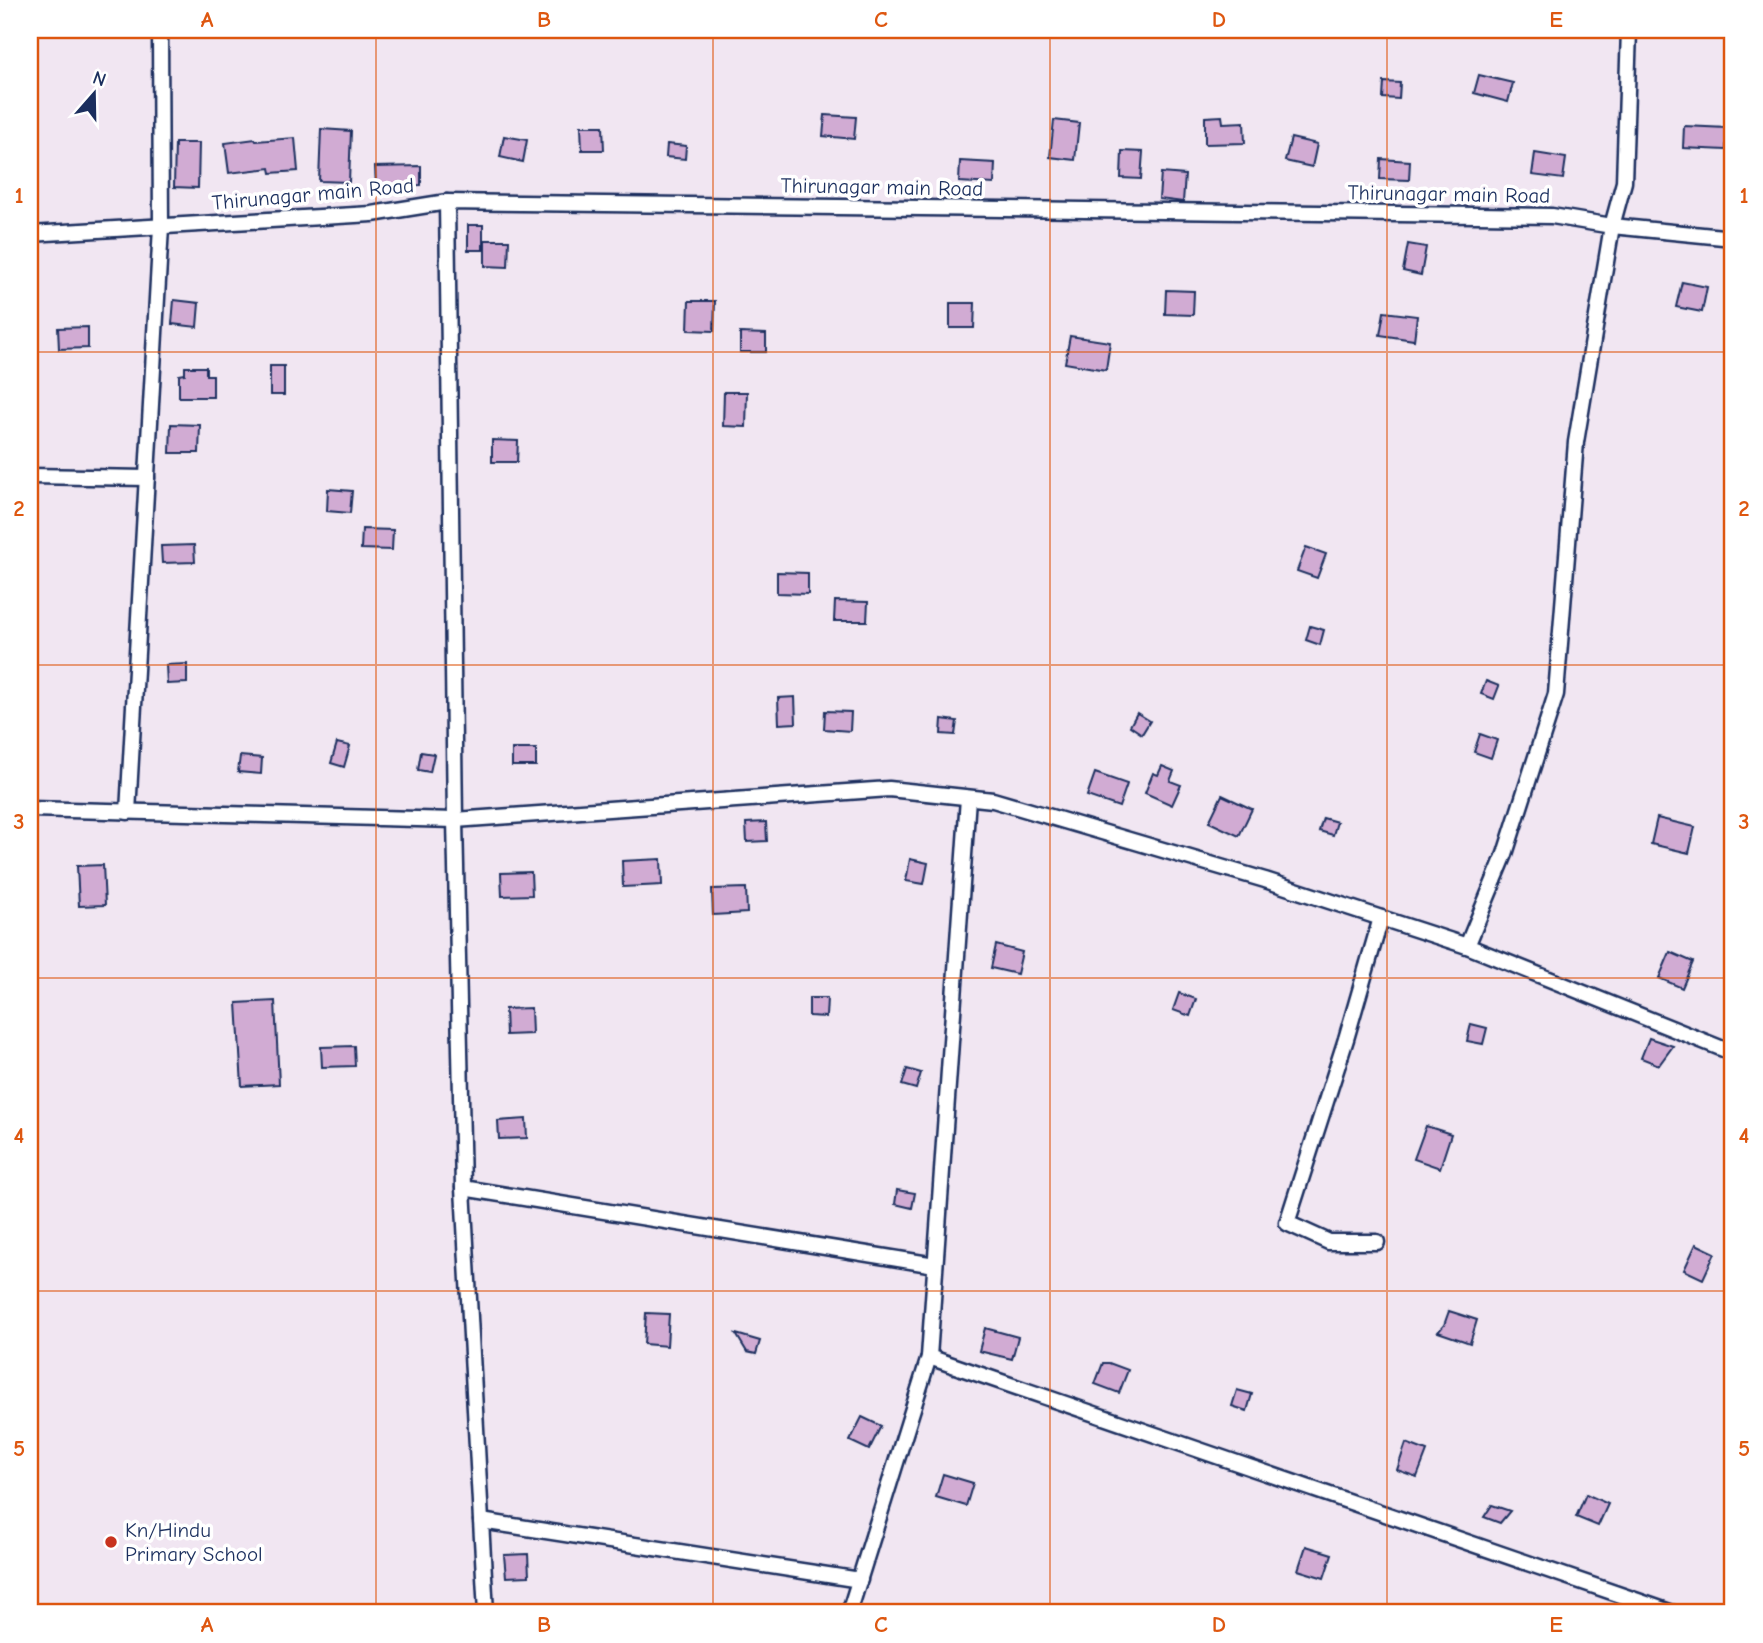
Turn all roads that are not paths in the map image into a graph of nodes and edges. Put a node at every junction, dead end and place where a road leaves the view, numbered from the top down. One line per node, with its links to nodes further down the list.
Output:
1 (160, 30): 5 (street)
2 (1629, 30): 4 (street)
3 (447, 202): 4 (street, Thirunagar main Road); 5 (street, Thirunagar main Road); 13 (street)
4 (1612, 226): 7 (street, Thirunagar main Road); 15 (street)
5 (161, 227): 6 (street, Thirunagar main Road); 9 (street)
6 (30, 234)
7 (1733, 238)
8 (30, 476): 9 (street)
9 (147, 478): 12 (street)
10 (968, 798): 13 (street); 14 (street); 19 (street)
11 (30, 809): 12 (street)
12 (128, 812): 13 (street)
13 (455, 820): 17 (street)
14 (1381, 918): 15 (street); 18 (street)
15 (1467, 946): 16 (street)
16 (1733, 1053)
17 (463, 1188): 19 (street); 21 (street)
18 (1377, 1242)
19 (935, 1265): 20 (street)
20 (929, 1357): 22 (street); 25 (street)
21 (481, 1521): 22 (street); 23 (street)
22 (860, 1580): 24 (street)
23 (486, 1613)
24 (850, 1613)
25 (1673, 1613)

